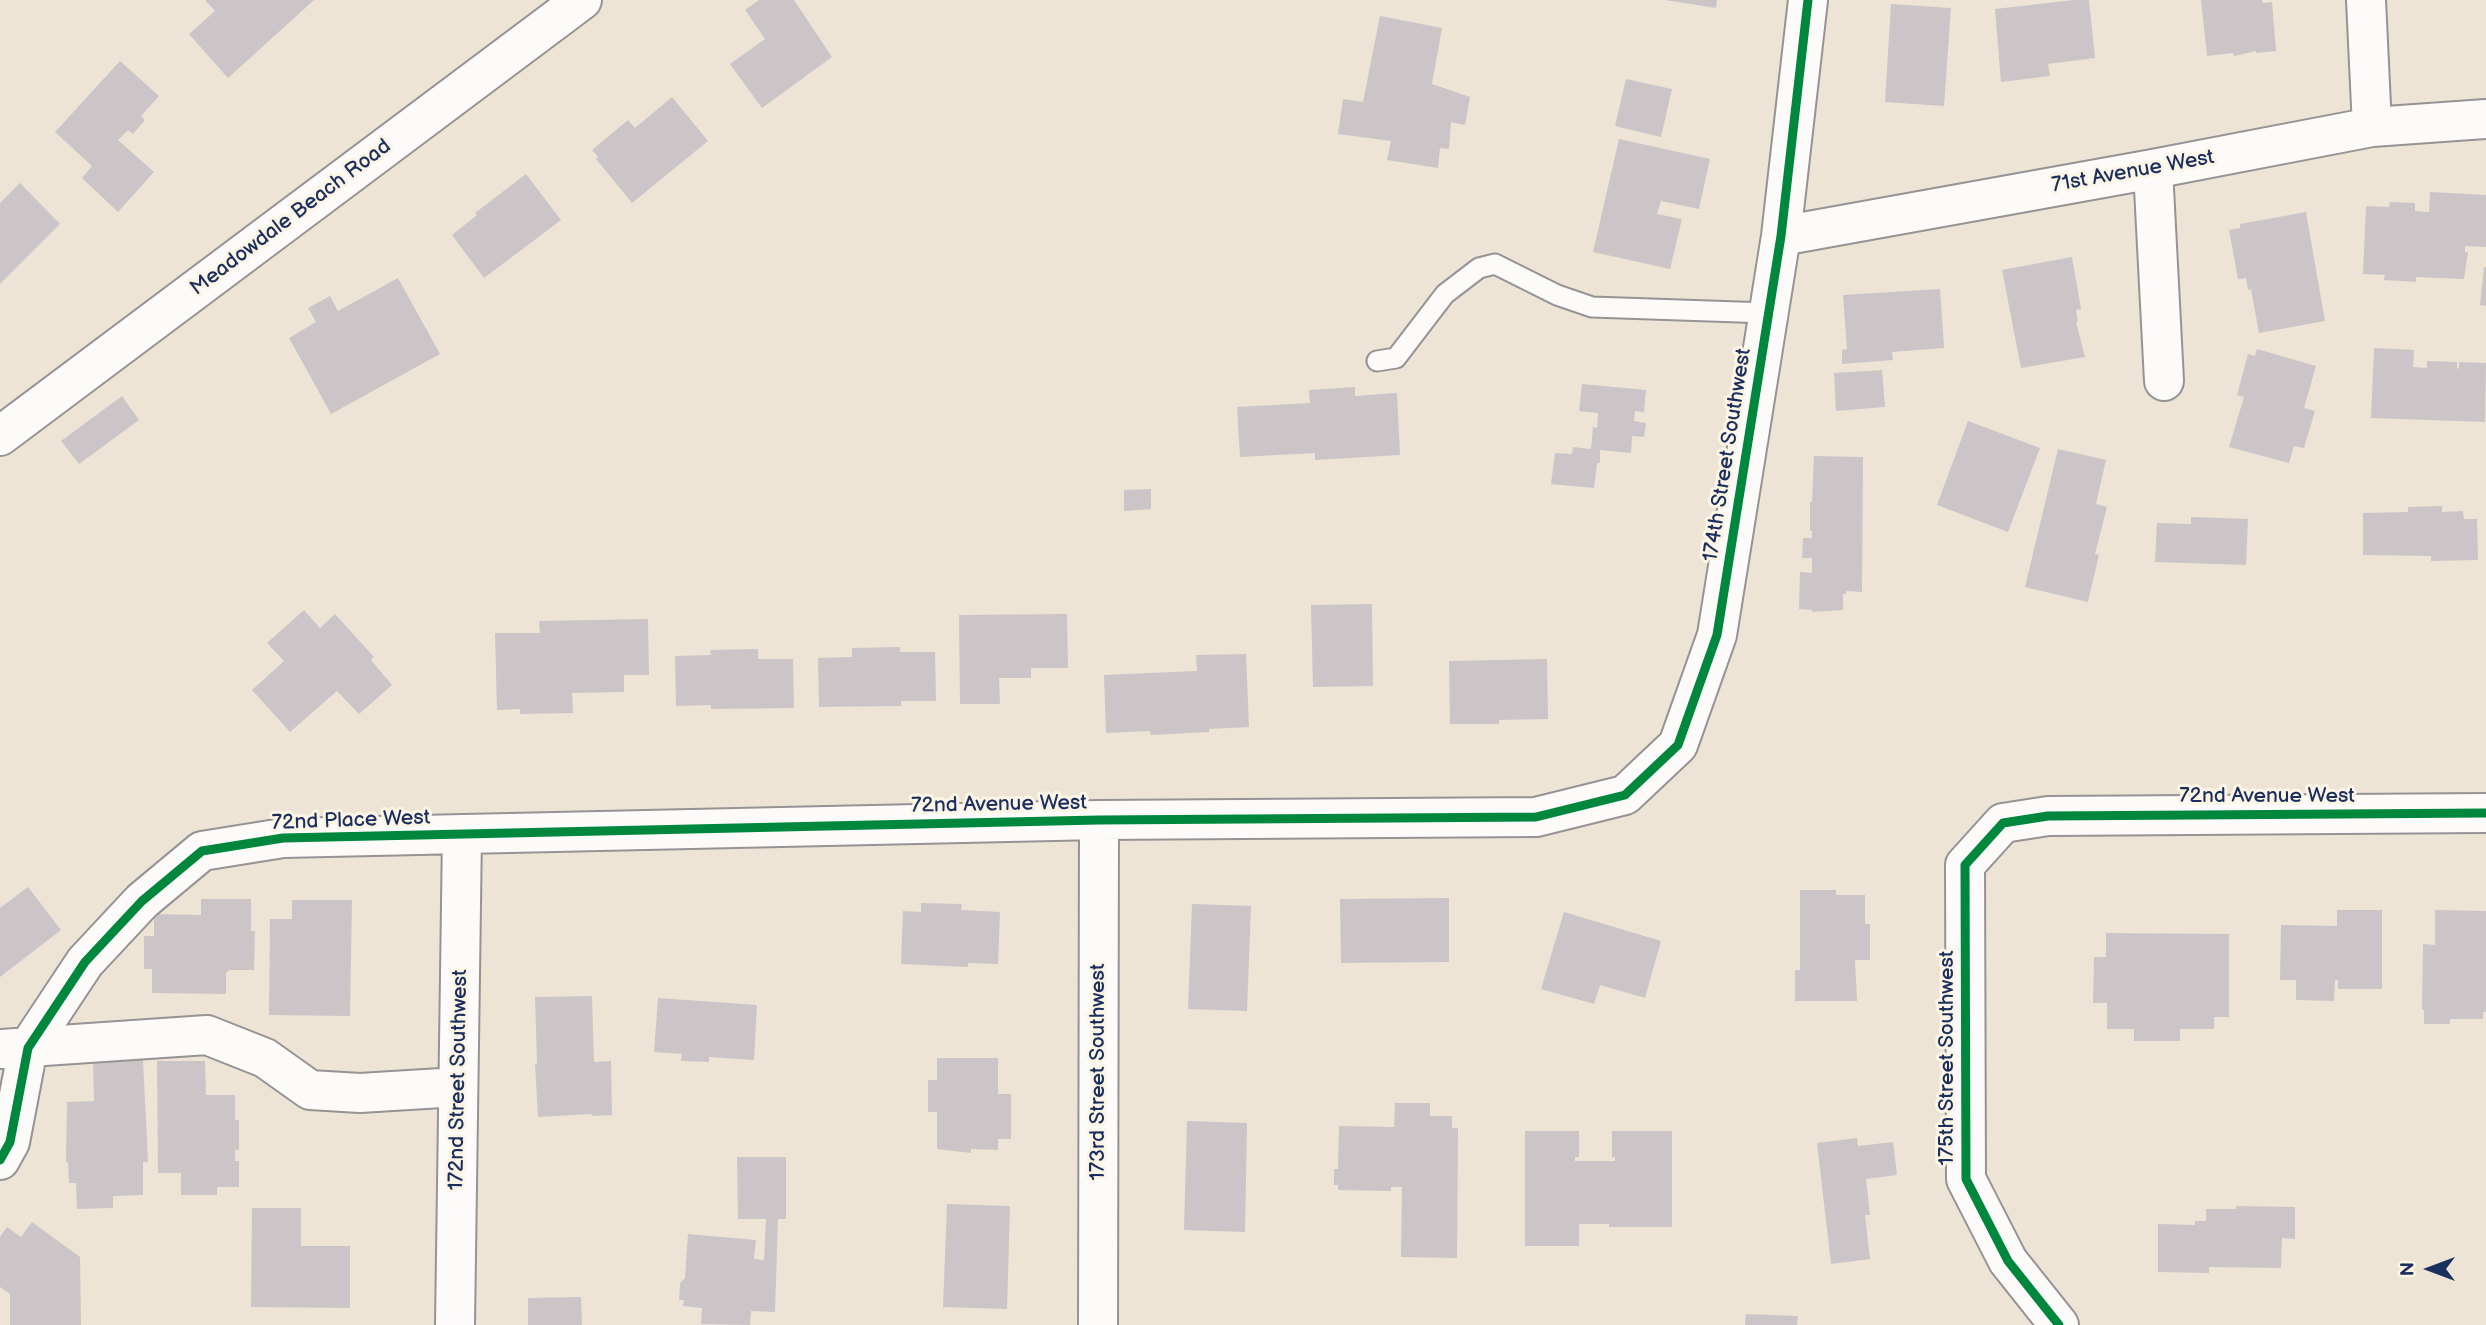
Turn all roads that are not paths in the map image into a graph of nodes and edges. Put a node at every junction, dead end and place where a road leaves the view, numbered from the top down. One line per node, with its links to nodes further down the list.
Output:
1 (582, 0): 11 (street, Meadowdale Beach Road)
2 (1808, 0): 7 (street, 174th Street Southwest)
3 (2366, 0): 5 (street)
4 (2486, 119): 5 (street, 71st Avenue West)
5 (2372, 127): 6 (street, 71st Avenue West)
6 (2153, 169): 7 (street, 71st Avenue West); 10 (street)
7 (1780, 236): 8 (street, 174th Street Southwest)
8 (1768, 313): 9 (lane); 14 (street, 174th Street Southwest)
9 (1377, 361)
10 (2164, 381)
11 (0, 436)
12 (2486, 813): 13 (street, 72nd Avenue West)
13 (2049, 816): 22 (street, 175th Street Southwest)
14 (1536, 817): 15 (street, 72nd Avenue West)
15 (1099, 820): 16 (street, 72nd Avenue West); 21 (street, 173rd Street Southwest)
16 (463, 834): 17 (street, 72nd Place West); 18 (street, 172nd Street Southwest)
17 (14, 1049): 18 (street); 19 (street, 72nd Place West)
18 (458, 1087): 20 (street, 172nd Street Southwest)
19 (0, 1160)
20 (455, 1325)
21 (1098, 1325)
22 (2059, 1325)

